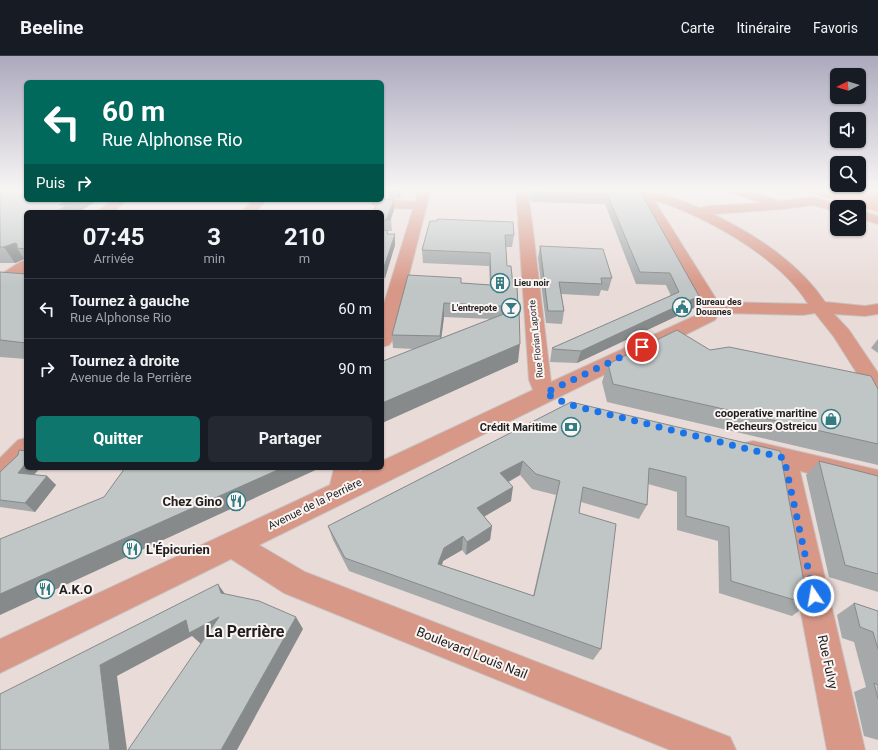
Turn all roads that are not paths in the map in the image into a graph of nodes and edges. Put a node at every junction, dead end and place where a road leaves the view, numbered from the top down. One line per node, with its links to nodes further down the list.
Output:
1 (412, 221): 7 (street)
2 (525, 221): 13 (street, Rue Florian Laporte)
3 (662, 221): 8 (street)
4 (718, 221): 9 (street)
5 (24, 266): 6 (street)
6 (0, 282)
7 (390, 287): 11 (street)
8 (718, 307): 9 (street); 13 (street, Avenue de la Perrière)
9 (818, 307): 10 (street); 12 (street)
10 (874, 313)
11 (384, 328)
12 (878, 389)
13 (556, 399): 17 (street, Avenue de la Perrière)
14 (730, 444): 16 (street)
15 (24, 449): 19 (street)
16 (784, 458): 21 (street); 25 (street, Rue Fulvy)
17 (384, 465)
18 (370, 470): 20 (street, Avenue de la Perrière)
19 (0, 474)
20 (344, 480): 22 (street, Avenue de la Perrière)
21 (878, 481)
22 (232, 544): 23 (street, Avenue de la Perrière); 24 (street, Boulevard Louis Nail)
23 (0, 656)
24 (717, 750)
25 (846, 750)

